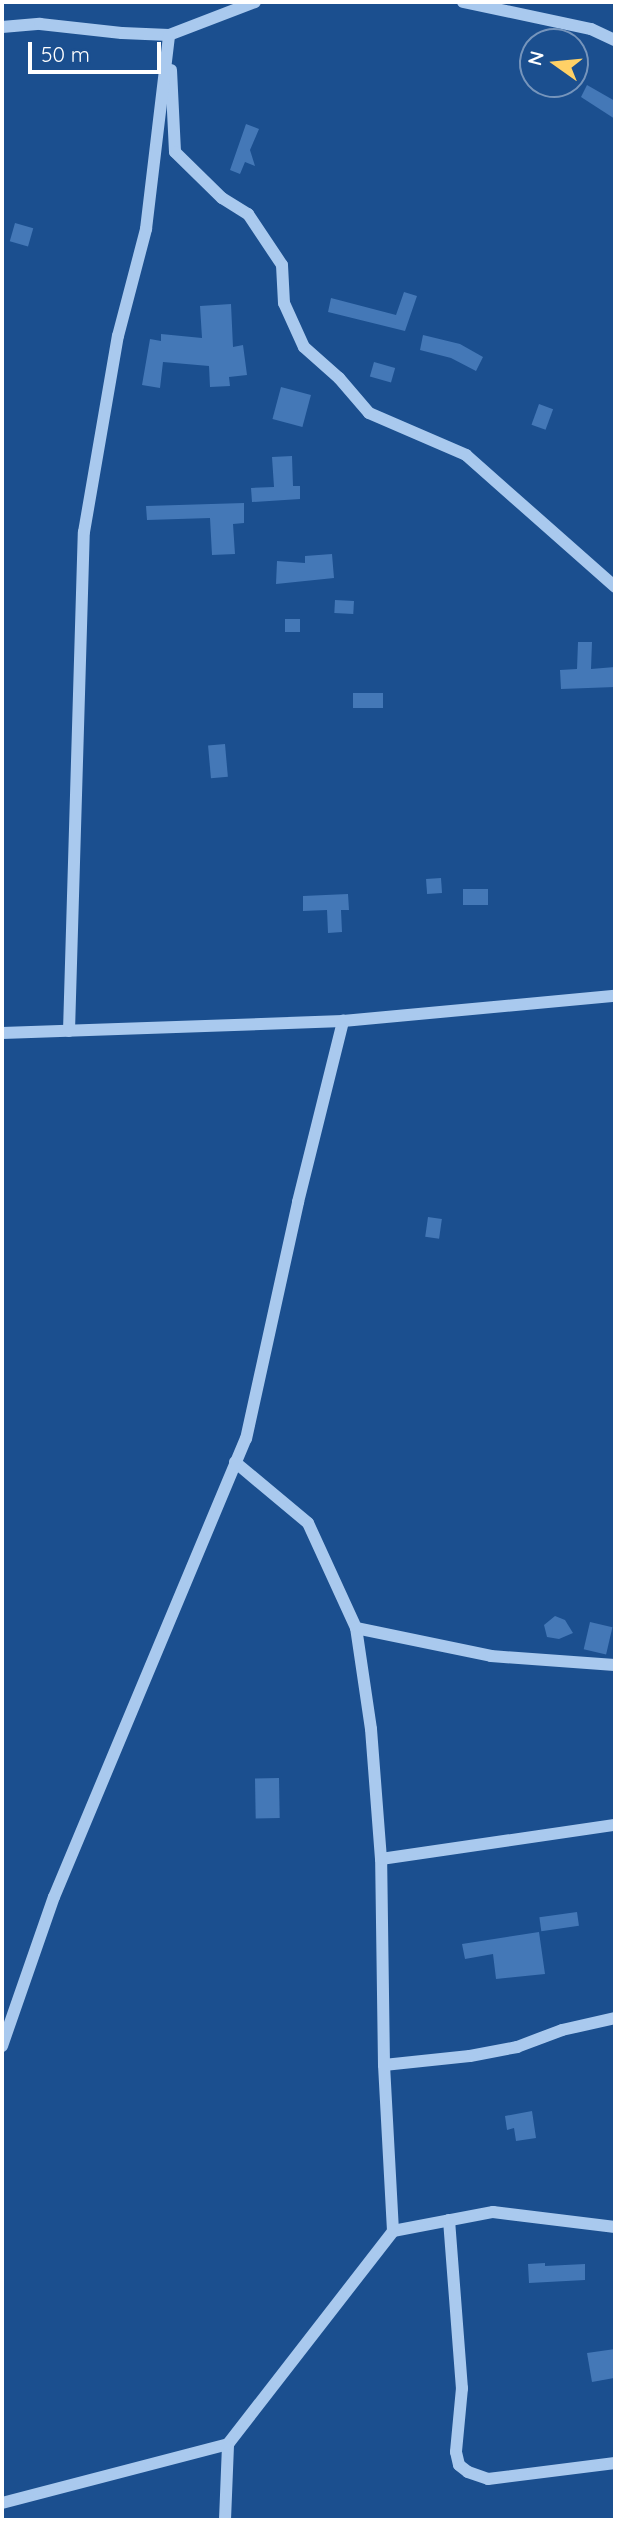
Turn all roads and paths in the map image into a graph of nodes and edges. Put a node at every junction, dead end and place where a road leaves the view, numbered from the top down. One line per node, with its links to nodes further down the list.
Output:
1 (255, 2): 4 (street)
2 (463, 2): 5 (street)
3 (2, 27): 4 (street)
4 (169, 35): 6 (street); 9 (street)
5 (615, 40)
6 (615, 587)
7 (615, 996): 8 (street)
8 (343, 1021): 9 (street); 11 (street)
9 (69, 1031): 10 (street)
10 (2, 1033)
11 (235, 1462): 12 (street); 17 (street)
12 (356, 1628): 13 (street); 15 (street)
13 (615, 1665)
14 (615, 1825): 15 (street)
15 (381, 1859): 18 (street)
16 (615, 2018): 18 (street)
17 (2, 2046)
18 (384, 2065): 21 (street)
19 (449, 2220): 20 (street); 21 (street); 23 (street)
20 (615, 2227)
21 (393, 2231): 22 (street)
22 (228, 2444): 24 (street); 25 (street)
23 (615, 2463)
24 (2, 2503)
25 (225, 2520)

